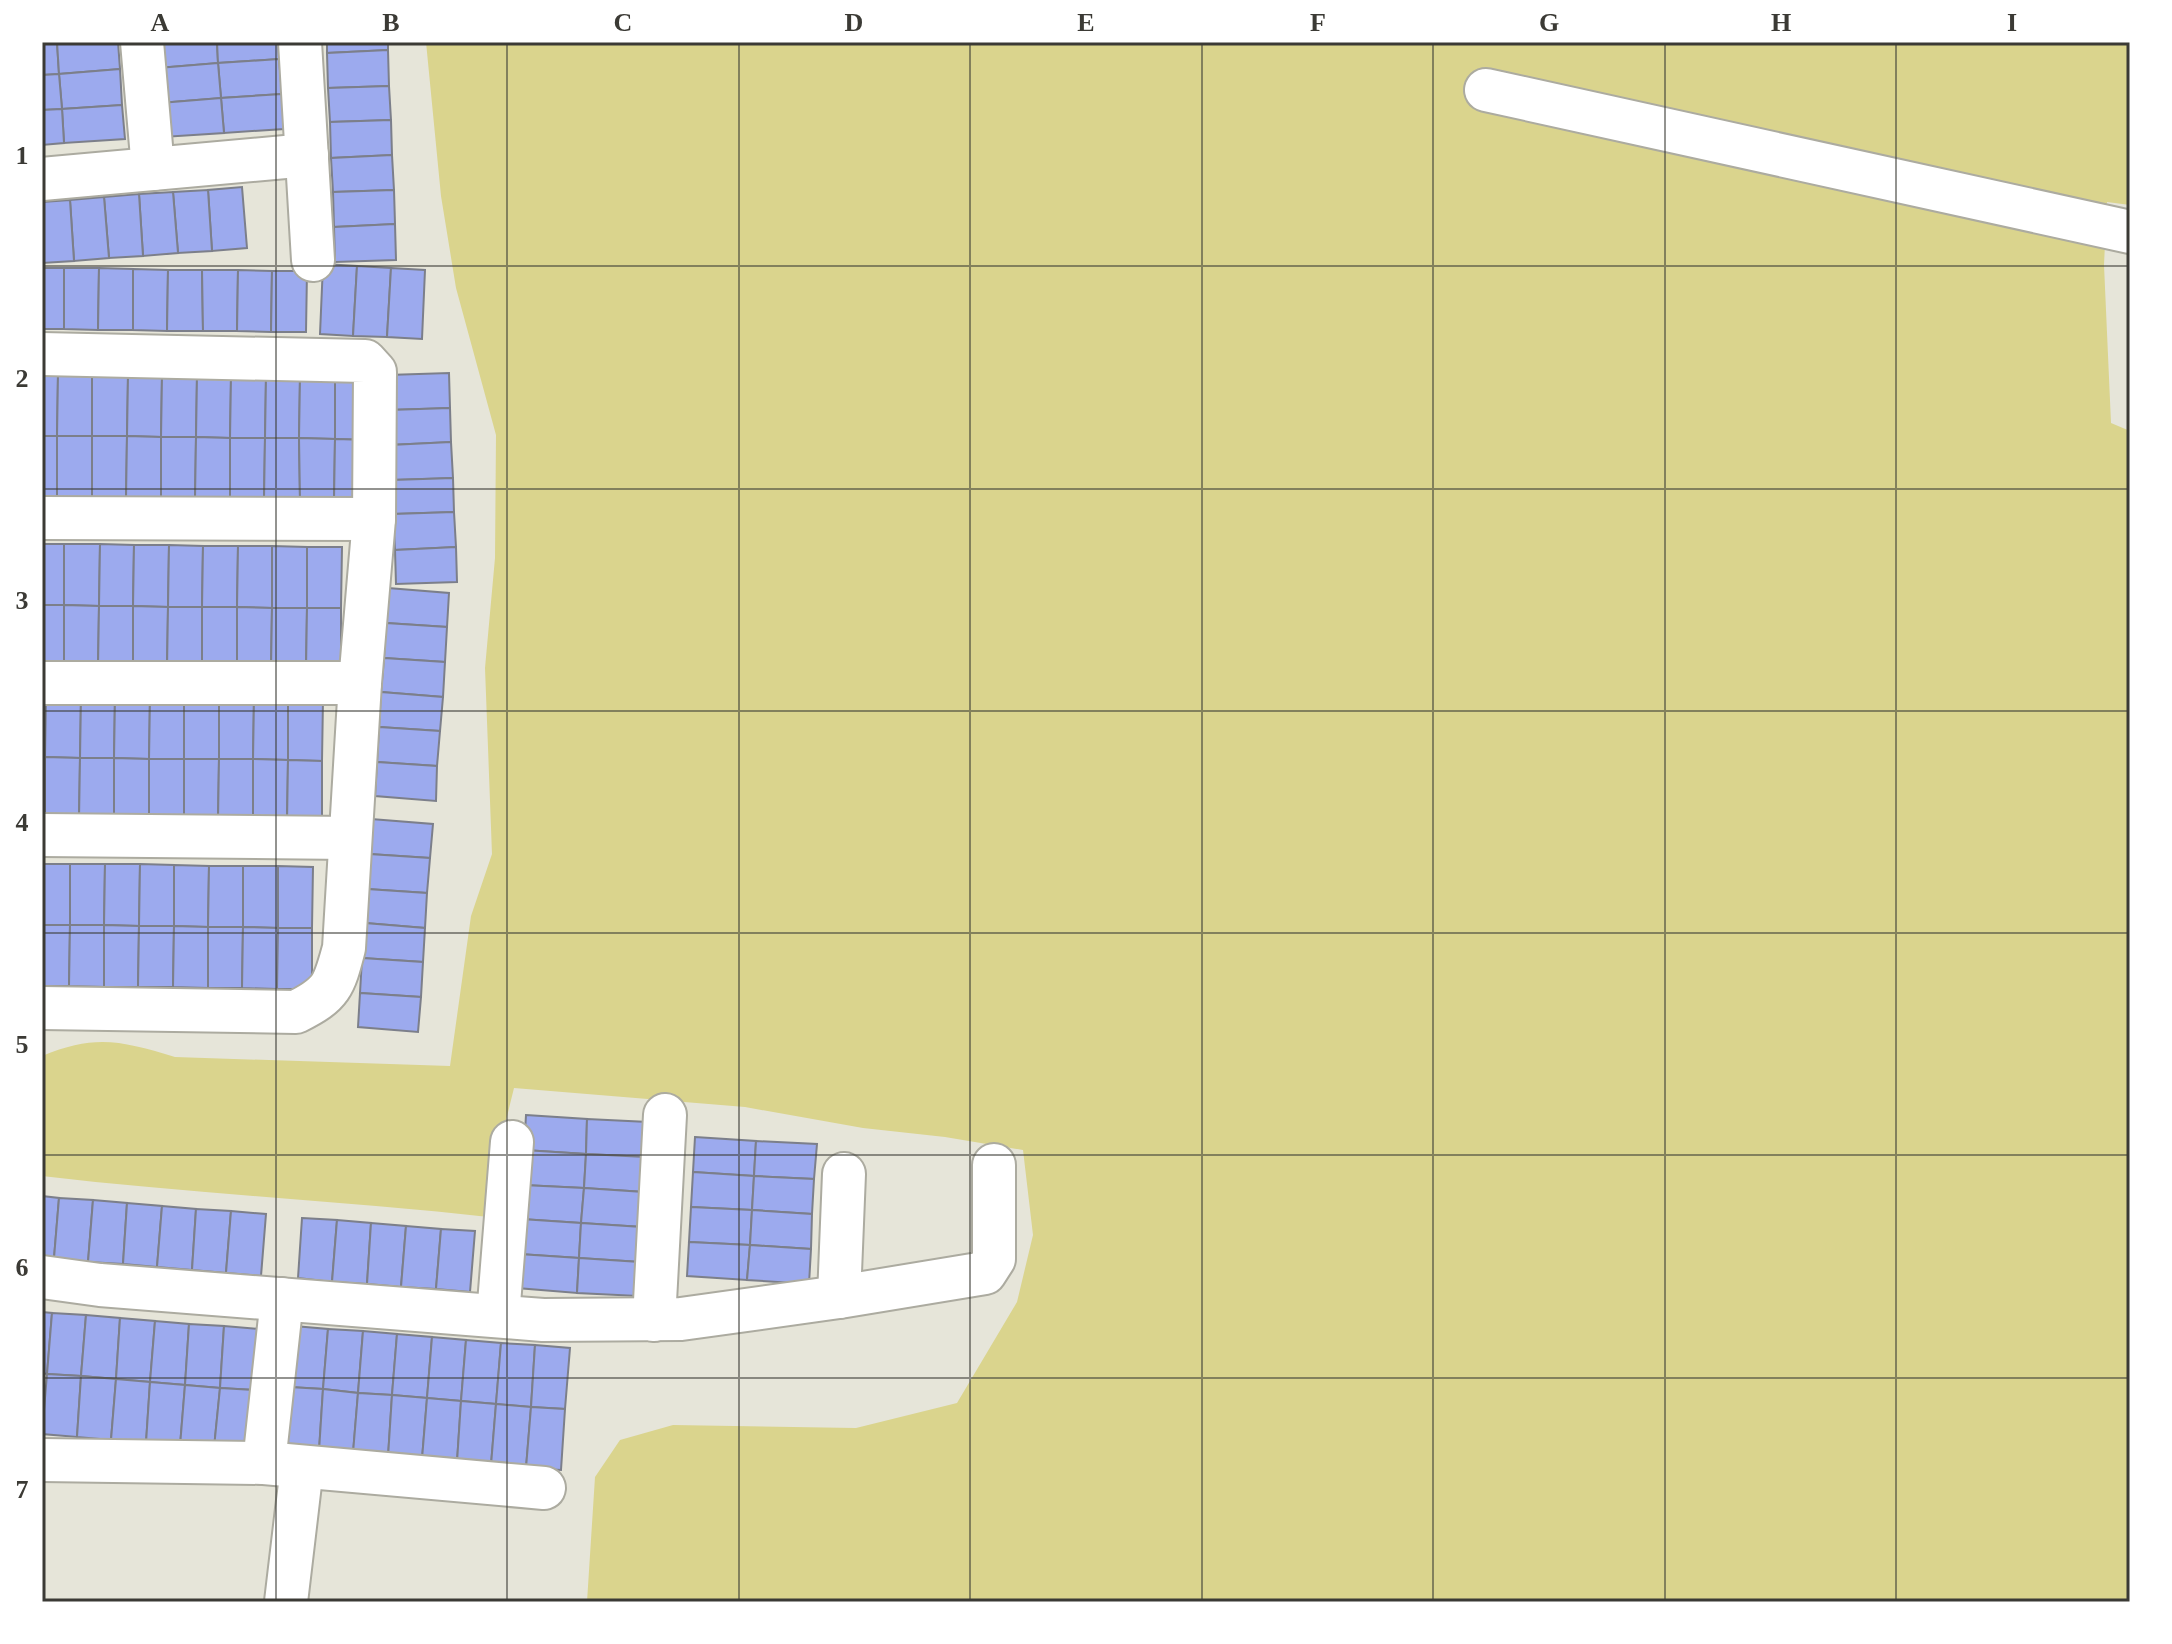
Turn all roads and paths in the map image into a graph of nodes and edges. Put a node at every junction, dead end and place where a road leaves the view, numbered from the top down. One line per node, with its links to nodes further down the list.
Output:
1 (142, 42): 5 (street)
2 (300, 42): 4 (street)
3 (1486, 90): 7 (street)
4 (307, 155): 5 (street); 8 (street)
5 (153, 169): 6 (street)
6 (42, 179)
7 (2130, 232)
8 (313, 260)
9 (42, 354): 11 (street)
10 (42, 518): 11 (street)
11 (374, 519): 13 (street)
12 (42, 683): 13 (street)
13 (360, 683): 15 (street)
14 (42, 835): 15 (street)
15 (350, 838): 16 (street)
16 (42, 1008)
17 (665, 1115): 25 (street)
18 (512, 1142): 24 (street)
19 (994, 1165): 22 (street)
20 (844, 1174): 22 (street)
21 (42, 1277): 23 (street)
22 (839, 1297): 25 (street)
23 (282, 1299): 24 (street); 27 (street)
24 (498, 1316): 25 (street)
25 (654, 1320)
26 (42, 1460): 27 (street)
27 (283, 1465): 28 (street); 29 (street)
28 (544, 1488)
29 (286, 1602)

